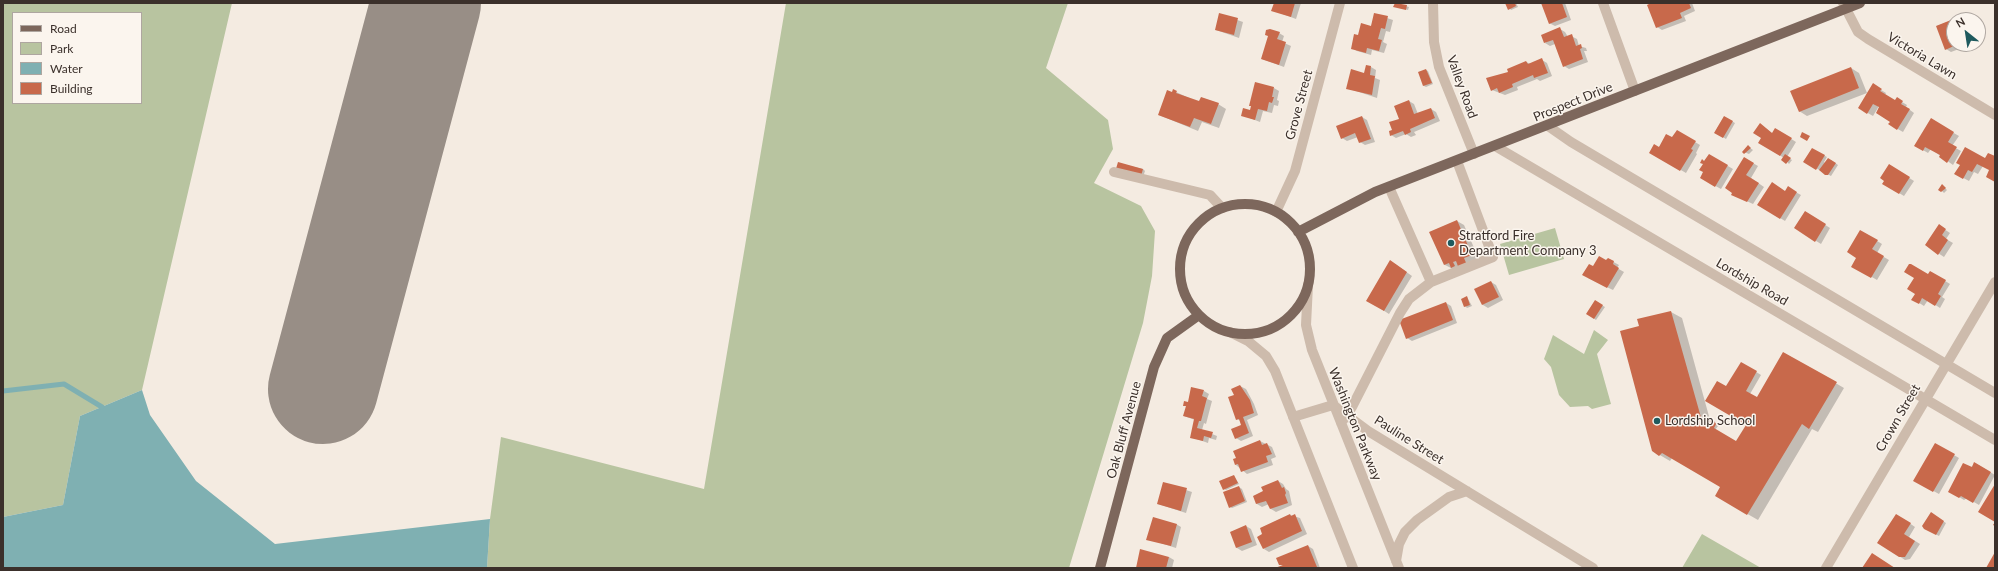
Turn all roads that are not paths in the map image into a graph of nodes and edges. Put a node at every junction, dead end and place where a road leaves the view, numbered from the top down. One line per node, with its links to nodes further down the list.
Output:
1 (1340, 3): 15 (street, Grove Street)
2 (1433, 3): 10 (street, Valley Road)
3 (1603, 3): 6 (street)
4 (1860, 3): 5 (main road, Prospect Drive)
5 (1844, 6): 6 (main road, Prospect Drive); 7 (street, Victoria Lawn)
6 (1635, 91): 8 (main road, Prospect Drive)
7 (1995, 115)
8 (1548, 126): 9 (main road, Prospect Drive); 22 (street)
9 (1495, 146): 10 (main road, Prospect Drive); 24 (street, Lordship Road)
10 (1474, 154): 11 (main road, Prospect Drive)
11 (1456, 161): 13 (main road, Prospect Drive); 17 (street)
12 (1114, 172): 14 (street)
13 (1389, 187): 16 (main road, Prospect Drive); 17 (street)
14 (1222, 208): 15 (main road); 20 (main road)
15 (1276, 212): 16 (main road)
16 (1298, 232): 19 (main road)
17 (1431, 282): 27 (street)
18 (1995, 282): 22 (street, Crown Street)
19 (1308, 285): 21 (main road); 25 (street, Washington Parkway)
20 (1199, 315): 21 (main road); 31 (main road, Oak Bluff Avenue)
21 (1230, 332): 26 (street)
22 (1946, 364): 23 (street); 24 (street, Crown Street)
23 (1995, 393)
24 (1925, 398): 28 (street, Lordship Road); 34 (street, Crown Street)
25 (1333, 405): 26 (street); 27 (street, Pauline Street)
26 (1293, 417): 32 (street)
27 (1344, 419): 29 (street, Pauline Street); 30 (street, Washington Parkway)
28 (1995, 440)
29 (1467, 491): 30 (street); 33 (street, Pauline Street)
30 (1397, 564)
31 (1100, 568)
32 (1353, 568)
33 (1593, 568)
34 (1826, 568)

